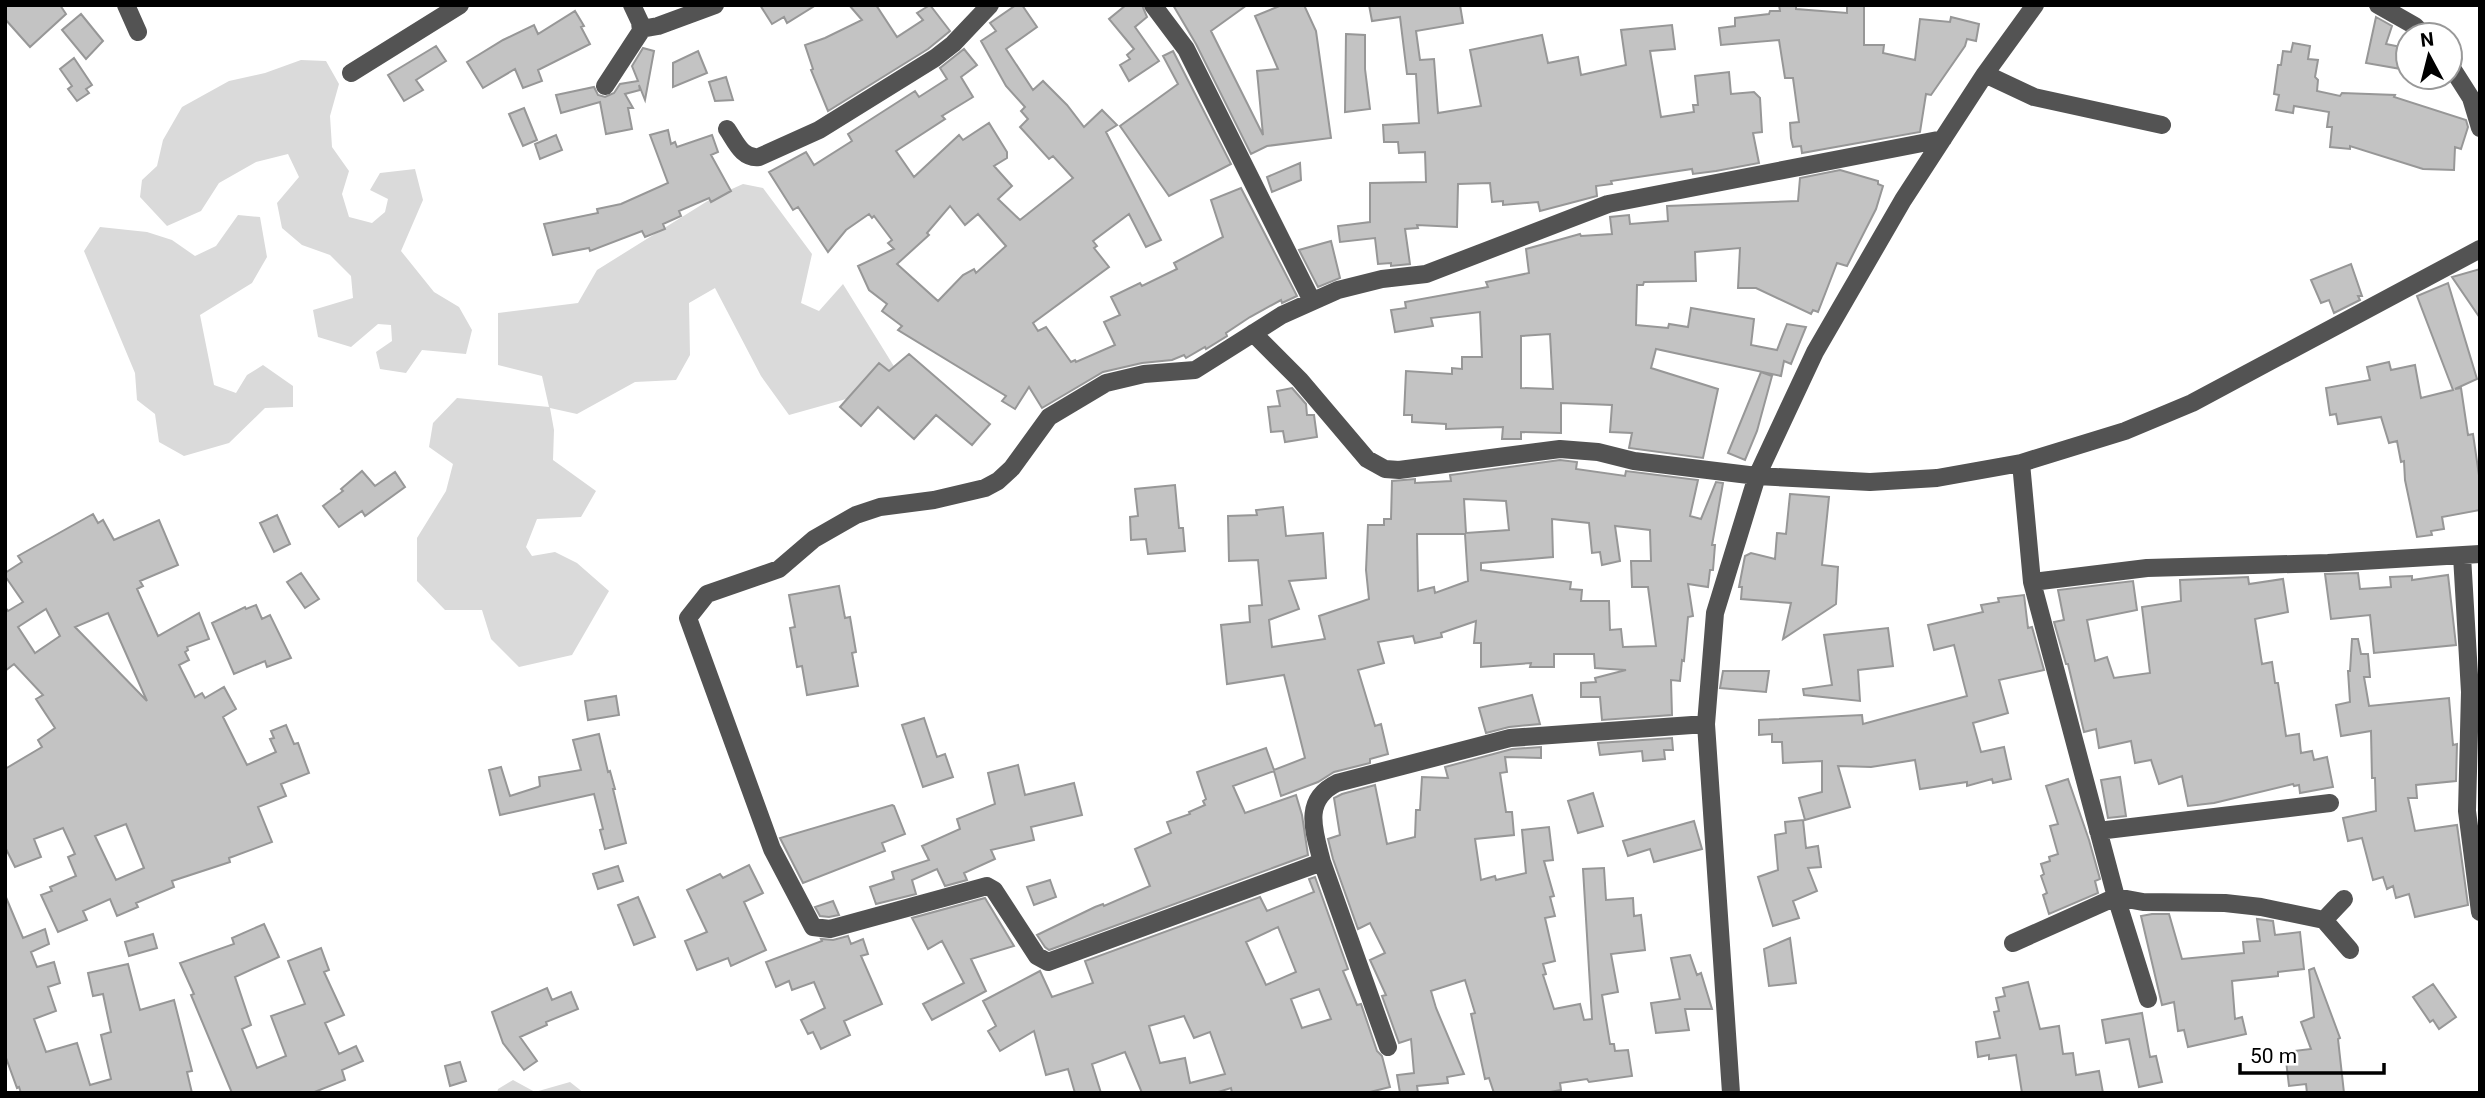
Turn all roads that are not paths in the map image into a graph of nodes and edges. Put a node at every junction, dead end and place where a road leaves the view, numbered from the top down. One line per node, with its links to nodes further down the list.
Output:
1 (126, 5): 11 (street)
2 (460, 5): 12 (street)
3 (632, 5): 10 (street)
4 (715, 5): 10 (street)
5 (990, 5): 18 (street)
6 (1153, 5): 21 (street)
7 (2035, 5): 13 (street)
8 (2378, 5): 9 (street)
9 (2406, 21)
10 (641, 29): 14 (street)
11 (138, 32)
12 (351, 73)
13 (1984, 74): 16 (street); 19 (street)
14 (605, 86)
15 (2464, 88): 17 (street)
16 (2162, 125)
17 (2480, 128)
18 (727, 129)
19 (1943, 139): 21 (street); 24 (street)
20 (2480, 249): 23 (street)
21 (1312, 301): 22 (street)
22 (1252, 333): 24 (street); 30 (street)
23 (2021, 463): 24 (street); 26 (street)
24 (1757, 476): 27 (street)
25 (2471, 555): 26 (street); 33 (street)
26 (2032, 582): 29 (street)
27 (1706, 724): 30 (street); 39 (street)
28 (2330, 803): 29 (street)
29 (2098, 831): 31 (street)
30 (1322, 862): 38 (street)
31 (2116, 897): 34 (street); 35 (street); 37 (street)
32 (2344, 899): 34 (street)
33 (2480, 912)
34 (2324, 920): 36 (street)
35 (2013, 943)
36 (2350, 950)
37 (2148, 999)
38 (1388, 1047)
39 (1731, 1093)

